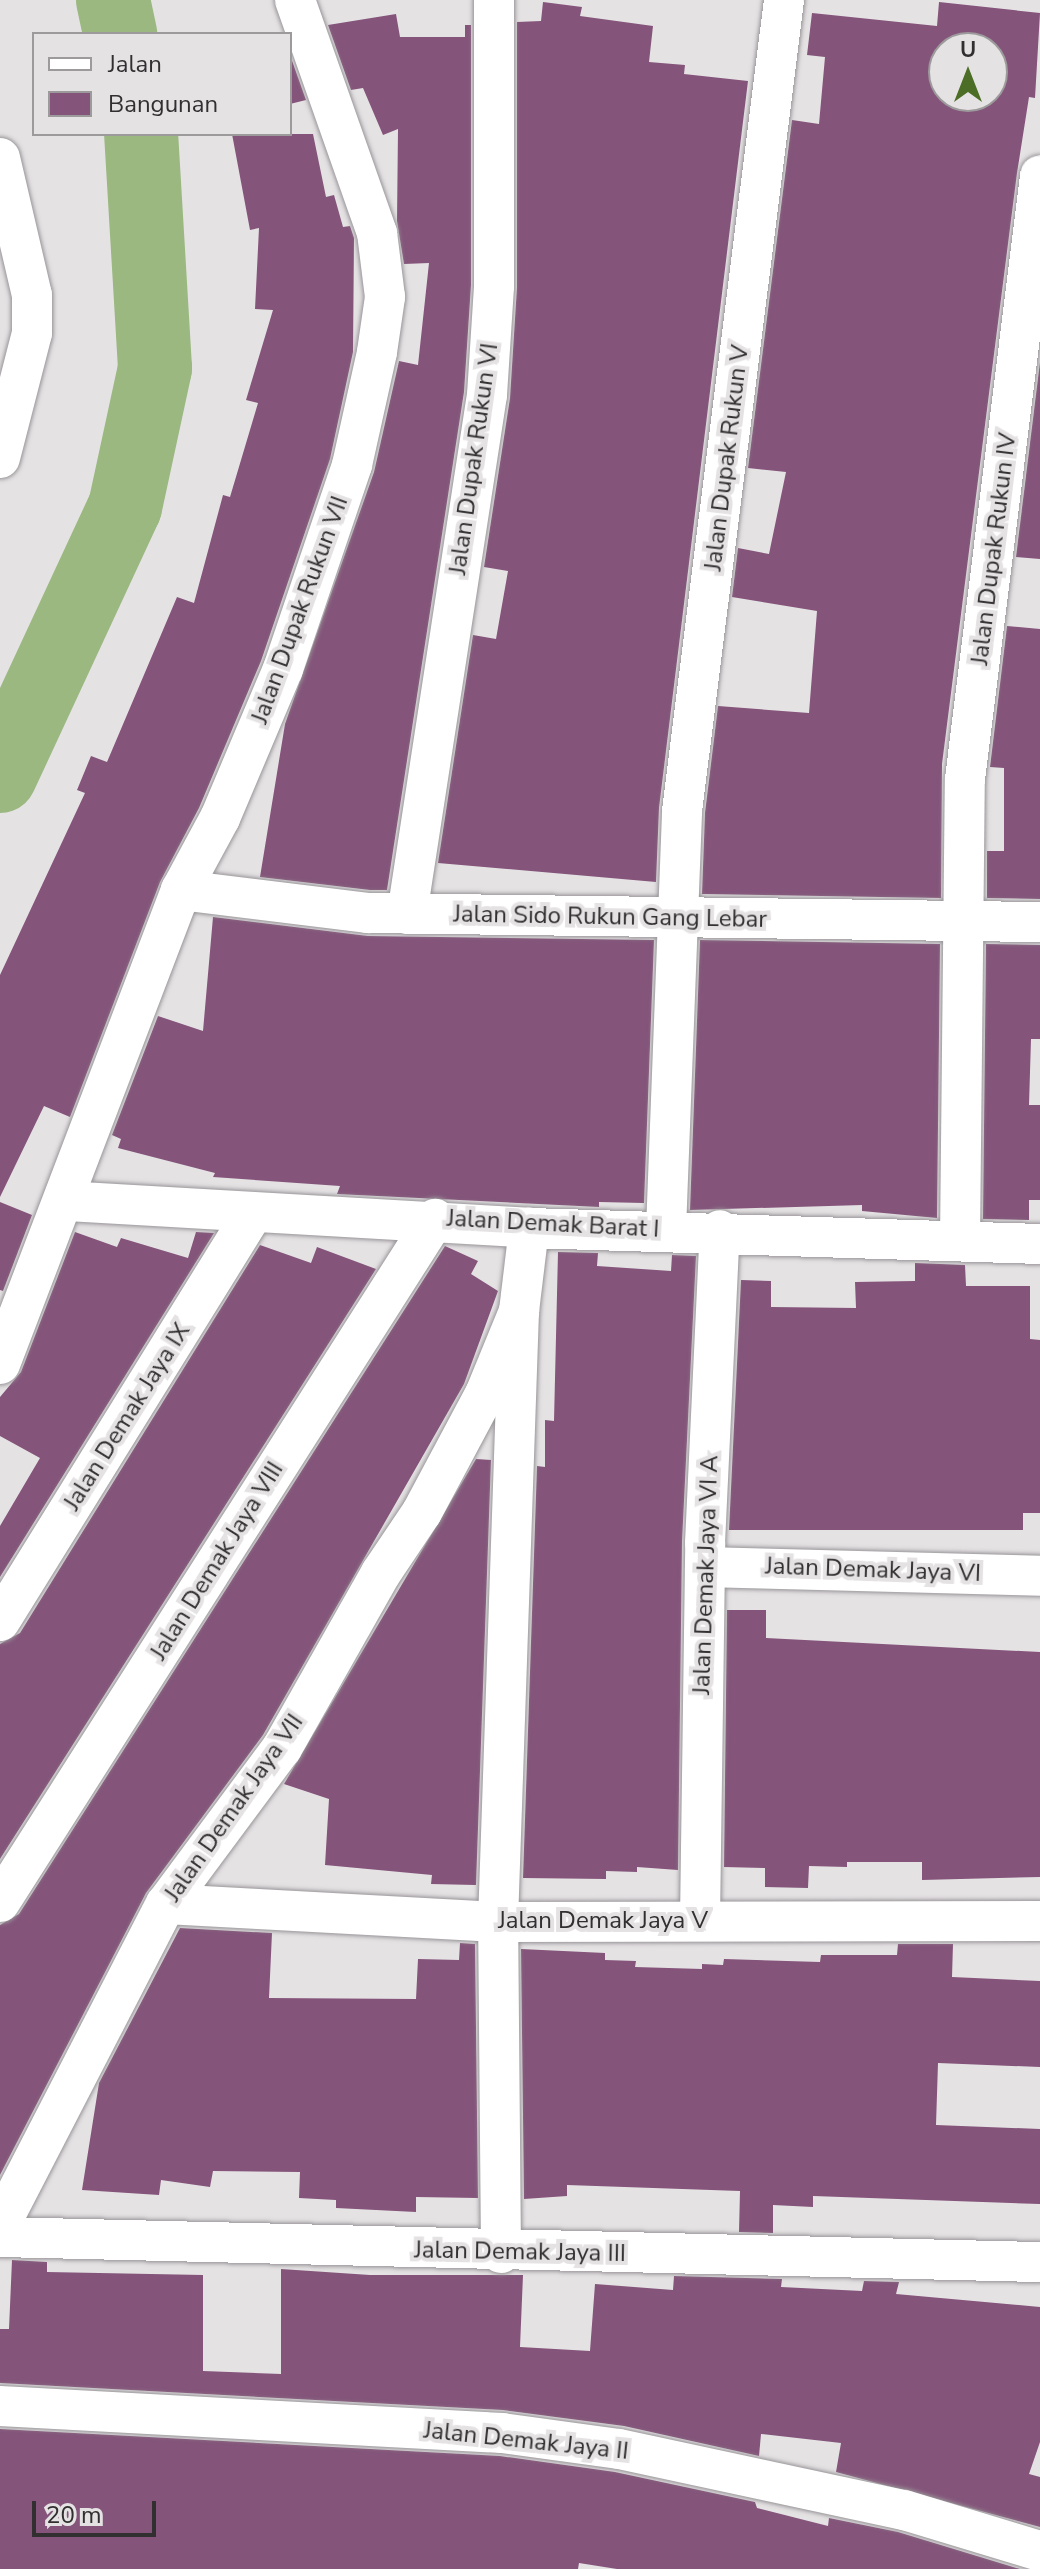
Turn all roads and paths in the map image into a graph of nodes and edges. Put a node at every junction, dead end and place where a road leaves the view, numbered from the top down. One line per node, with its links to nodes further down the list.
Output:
1 (295, 0): 7 (street, Jalan Dupak Rukun VII)
2 (494, 0): 8 (street, Jalan Dupak Rukun VI)
3 (784, 0): 9 (street, Jalan Dupak Rukun V)
4 (0, 158): 6 (street)
5 (1040, 176): 10 (street, Jalan Dupak Rukun IV)
6 (0, 458)
7 (181, 890): 8 (street, Jalan Sido Rukun Gang Lebar); 12 (street, Jalan Dupak Rukun VII)
8 (407, 914): 9 (street, Jalan Sido Rukun Gang Lebar)
9 (676, 917): 10 (street, Jalan Sido Rukun Gang Lebar); 16 (street, Jalan Dupak Rukun V)
10 (965, 922): 11 (street, Jalan Sido Rukun Gang Lebar); 18 (street, Jalan Dupak Rukun IV)
11 (1040, 922)
12 (66, 1201): 13 (street, Jalan Demak Barat I); 21 (street, Jalan Dupak Rukun VII)
13 (253, 1213): 14 (street, Jalan Demak Barat I); 24 (street, Jalan Demak Jaya IX)
14 (435, 1219): 15 (street, Jalan Demak Barat I); 25 (street, Jalan Demak Jaya VIII)
15 (529, 1228): 16 (street, Jalan Demak Barat I); 20 (street, Jalan Demak Jaya VII)
16 (666, 1230): 17 (street, Jalan Demak Barat I)
17 (720, 1230): 18 (street, Jalan Demak Barat I); 22 (street, Jalan Demak Jaya VI A)
18 (960, 1240): 19 (street, Jalan Demak Barat I)
19 (1040, 1244)
20 (519, 1311): 26 (street, Jalan Demak Jaya VII); 29 (street, Jalan Demak Jaya VII)
21 (0, 1364)
22 (705, 1567): 23 (street, Jalan Demak Jaya VI); 27 (street, Jalan Demak Jaya VI A)
23 (1040, 1576)
24 (0, 1621)
25 (0, 1902)
26 (166, 1904): 29 (street, Jalan Demak Jaya V); 30 (street, Jalan Demak Jaya VII)
27 (700, 1920): 28 (street, Jalan Demak Jaya V); 29 (street, Jalan Demak Jaya V)
28 (1040, 1921)
29 (498, 1922): 32 (street, Jalan Demak Jaya VII)
30 (0, 2225)
31 (0, 2237): 32 (street, Jalan Demak Jaya III)
32 (501, 2253): 33 (street, Jalan Demak Jaya III)
33 (1040, 2262)
34 (0, 2406): 35 (street, Jalan Demak Jaya II)
35 (1040, 2551)

